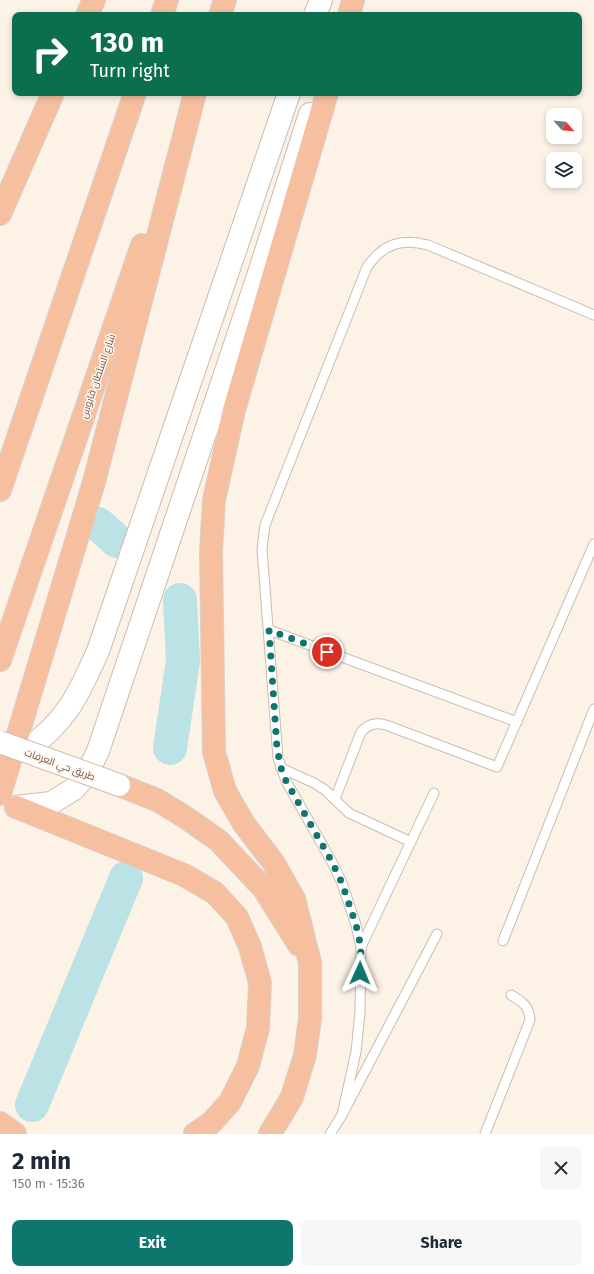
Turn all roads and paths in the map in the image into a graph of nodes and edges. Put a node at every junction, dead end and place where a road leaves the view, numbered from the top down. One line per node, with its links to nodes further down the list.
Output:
1 (94, 0): 7 (highway)
2 (167, 0): 8 (highway)
3 (225, 0): 9 (highway)
4 (321, 0): 10 (street)
5 (348, 0): 11 (street)
6 (353, 0): 12 (highway)
7 (88, 12)
8 (163, 12)
9 (221, 12)
10 (317, 12)
11 (343, 12)
12 (350, 12)
13 (52, 96): 20 (highway)
14 (134, 96): 24 (highway)
15 (193, 96): 27 (highway, شارع السلطان قابوس)
16 (193, 96): 37 (highway)
17 (288, 96): 31 (street)
18 (316, 96): 33 (street)
19 (325, 96): 39 (highway)
20 (17, 177): 21 (highway); 22 (highway)
21 (0, 214)
22 (0, 226)
23 (594, 315): 26 (lane)
24 (0, 490)
25 (594, 544): 29 (lane)
26 (269, 630): 29 (lane); 32 (lane)
27 (0, 660)
28 (594, 709): 41 (lane)
29 (517, 722): 36 (lane)
30 (0, 742): 31 (street, طريق حي العرفات, bridge)
31 (25, 751): 33 (street, طريق حي العرفات, bridge)
32 (281, 768): 36 (lane); 42 (lane)
33 (87, 774): 34 (street, طريق حي العرفات, bridge); 37 (street)
34 (119, 785): 39 (highway)
35 (434, 793): 38 (lane)
36 (335, 799): 38 (lane)
37 (8, 800): 47 (highway)
38 (411, 842): 42 (lane)
39 (273, 883): 48 (highway)
40 (437, 934): 44 (lane)
41 (503, 941)
42 (361, 947): 44 (lane)
43 (511, 995): 50 (lane)
44 (342, 1115): 49 (lane)
45 (0, 1123): 46 (highway)
46 (15, 1134)
47 (195, 1134)
48 (270, 1134)
49 (330, 1134)
50 (485, 1134)

